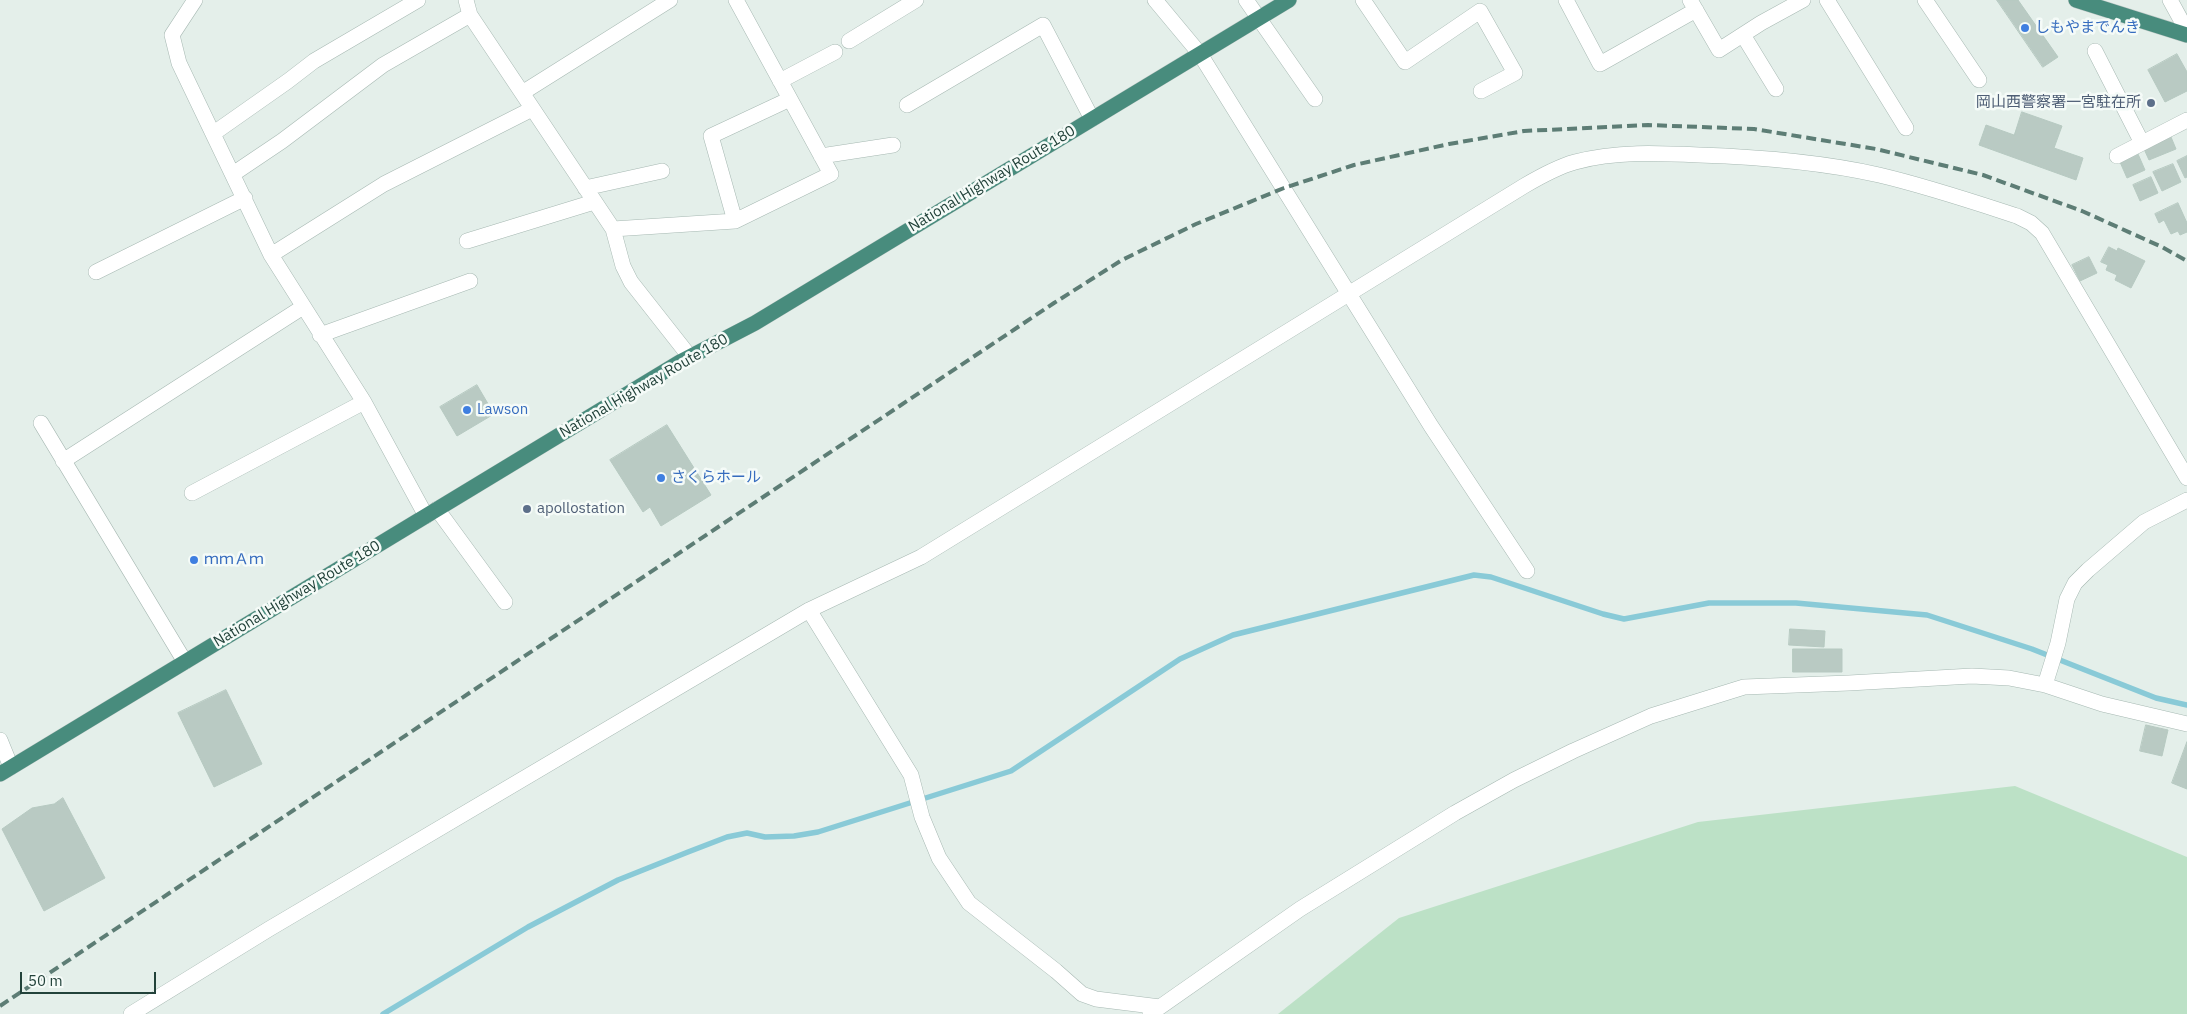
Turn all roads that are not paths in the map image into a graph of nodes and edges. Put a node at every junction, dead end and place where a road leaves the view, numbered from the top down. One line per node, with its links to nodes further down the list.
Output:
1 (195, 0): 39 (street)
2 (418, 0): 39 (street)
3 (466, 0): 18 (street)
4 (670, 0): 31 (street)
5 (736, 0): 28 (street)
6 (916, 0): 23 (street)
7 (1155, 0): 26 (street)
8 (1246, 0): 19 (street)
9 (1289, 0): 19 (highway, National Highway Route 180)
10 (1363, 0): 30 (street)
11 (1566, 0): 17 (street)
12 (1803, 0): 21 (street)
13 (1827, 0): 38 (street)
14 (1925, 0): 27 (street)
15 (2076, 0): 22 (highway)
16 (2170, 0): 20 (street)
17 (1693, 5): 21 (street)
18 (470, 15): 31 (street); 45 (street)
19 (1258, 19): 26 (highway, National Highway Route 180); 33 (street)
20 (2187, 31)
21 (1743, 35): 29 (street)
22 (2187, 35)
23 (849, 41)
24 (2095, 51): 40 (street)
25 (835, 52): 28 (street)
26 (1200, 54): 36 (highway, National Highway Route 180); 55 (street)
27 (1979, 80)
28 (780, 81): 32 (street)
29 (1776, 89)
30 (1481, 91)
31 (522, 93): 35 (street)
32 (790, 99): 42 (street); 49 (street)
33 (1316, 100)
34 (907, 105): 36 (street)
35 (532, 109): 46 (street); 52 (street)
36 (1092, 120): 58 (highway, National Highway Route 180)
37 (2187, 120): 40 (street)
38 (1906, 128)
39 (214, 133): 45 (street)
40 (2142, 143): 43 (street)
41 (893, 146): 42 (street)
42 (821, 156): 49 (street)
43 (2117, 156)
44 (662, 171): 46 (street)
45 (233, 174): 47 (street)
46 (585, 188): 48 (street)
47 (245, 198): 52 (street); 53 (street)
48 (594, 202): 50 (street); 51 (street)
49 (735, 221): 50 (street)
50 (613, 229): 58 (street)
51 (467, 240)
52 (272, 255): 56 (street)
53 (96, 272)
54 (470, 281): 57 (street)
55 (1350, 294): 62 (street); 66 (street); 68 (street)
56 (302, 306): 57 (street); 61 (street)
57 (320, 335): 59 (street)
58 (690, 357): 65 (highway, National Highway Route 180)
59 (364, 402): 63 (street); 65 (street)
60 (42, 423): 61 (street)
61 (64, 461): 69 (street)
62 (2187, 478)
63 (192, 493)
64 (2187, 500): 70 (street)
65 (431, 513): 67 (street); 69 (highway, National Highway Route 180)
66 (1527, 571)
67 (505, 602)
68 (809, 610): 74 (street); 75 (street)
69 (185, 662): 73 (highway, National Highway Route 180)
70 (2045, 685): 71 (street); 74 (street)
71 (2187, 724)
72 (0, 740): 73 (street)
73 (5, 770)
74 (1155, 1010)
75 (131, 1014)

